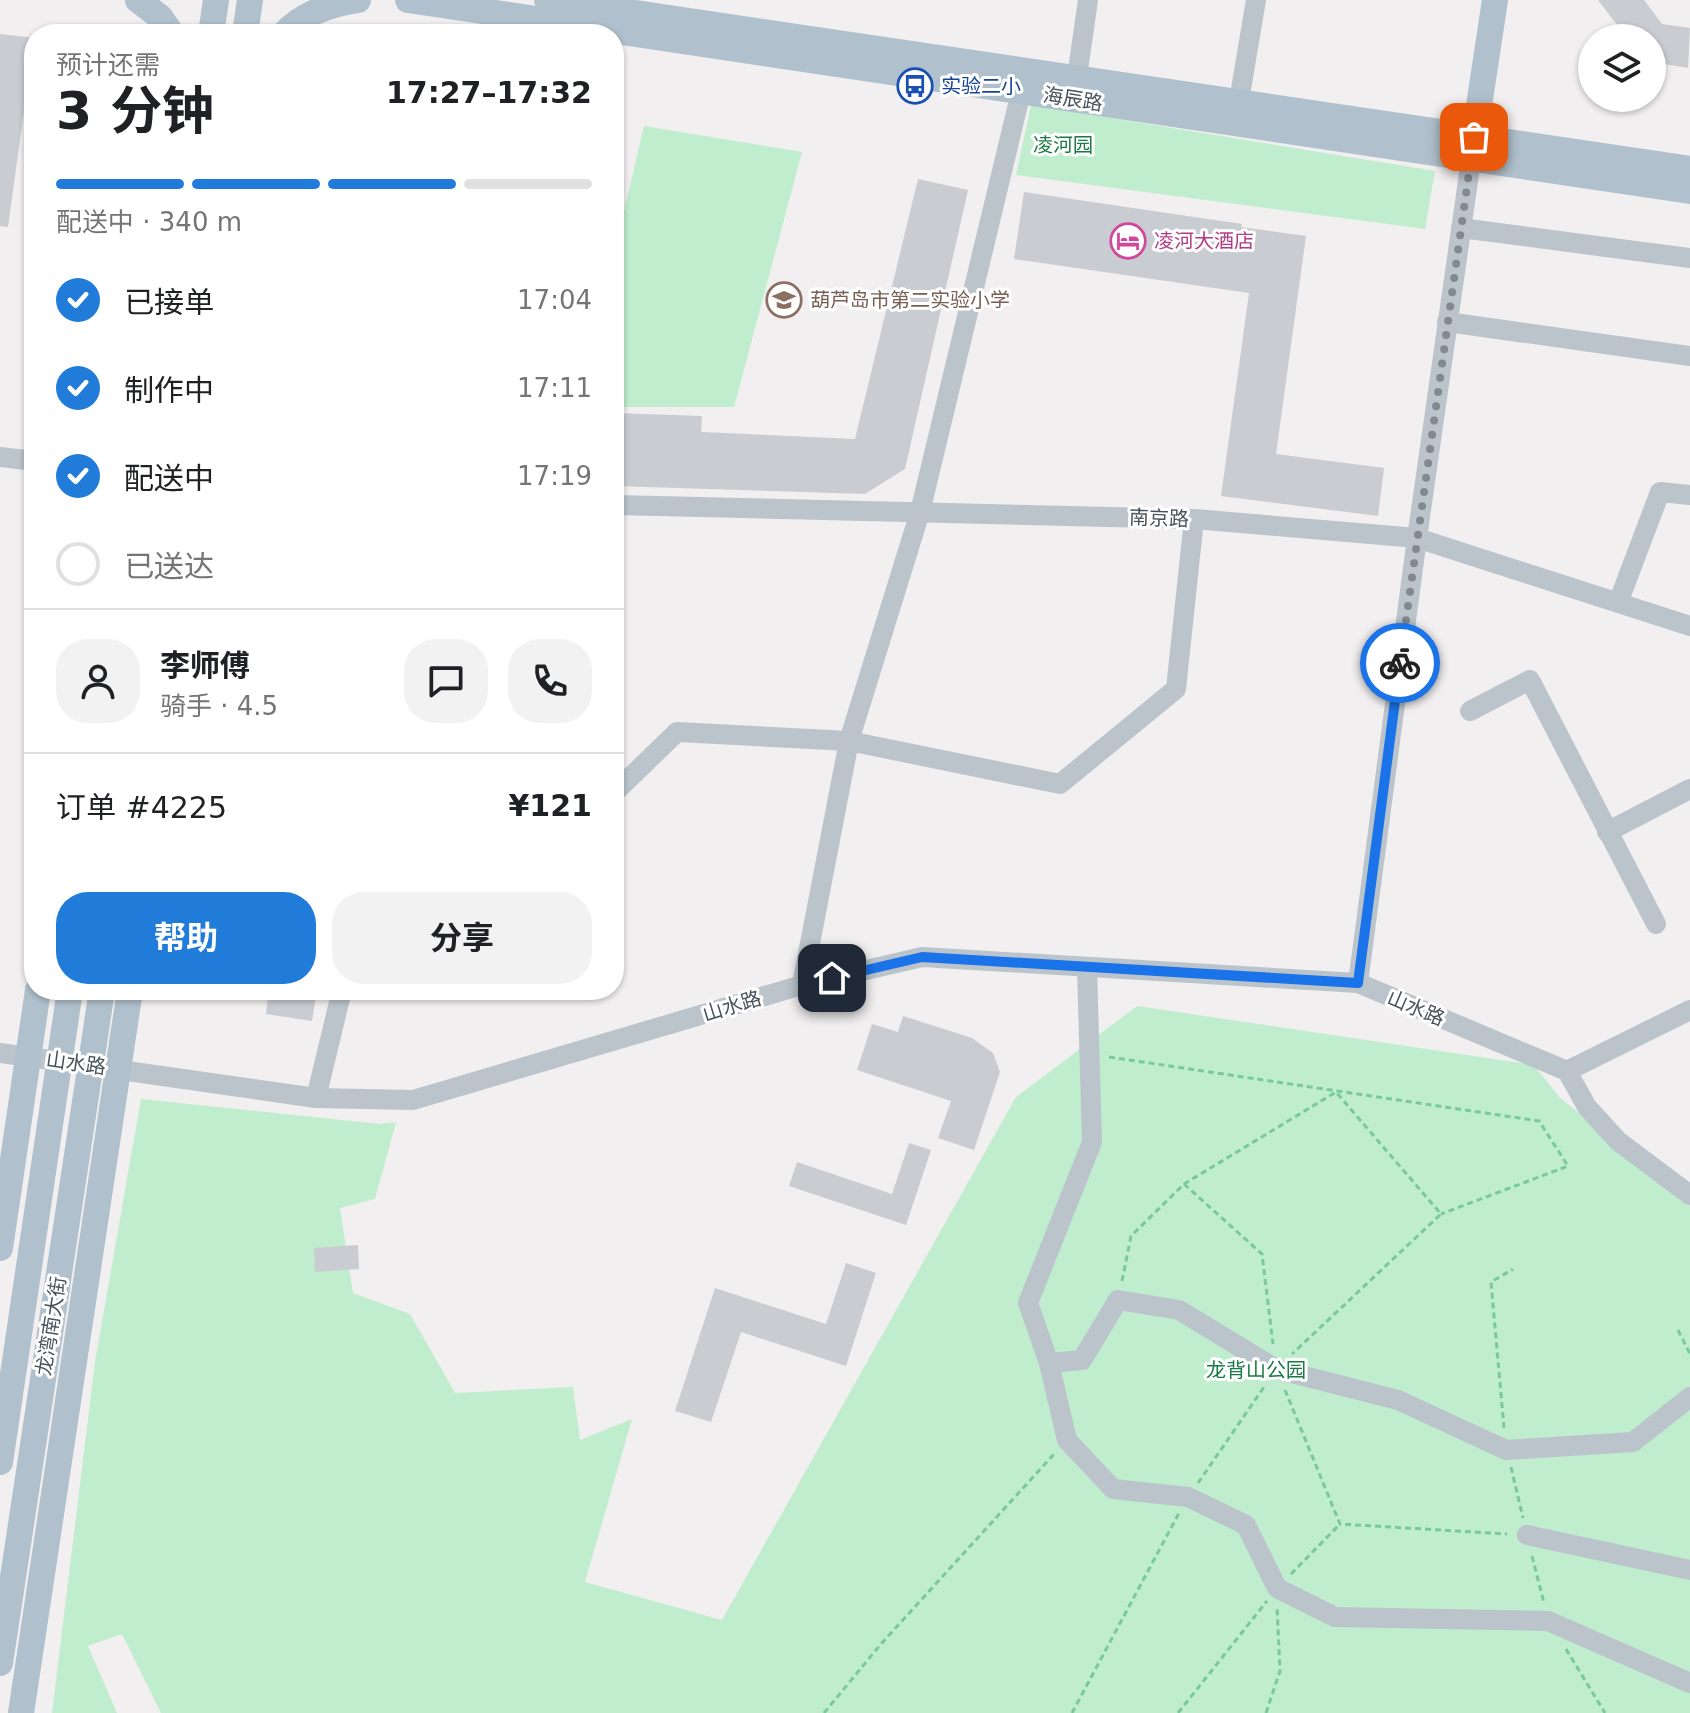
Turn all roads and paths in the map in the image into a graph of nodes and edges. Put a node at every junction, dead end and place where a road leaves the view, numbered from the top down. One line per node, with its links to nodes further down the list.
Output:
1 (138, 0): 10 (main road)
2 (216, 0): 11 (main road)
3 (250, 0): 12 (main road)
4 (358, 0): 13 (main road)
5 (408, 0): 14 (main road, 海辰路)
6 (547, 0): 16 (main road, 海辰路)
7 (1088, 0): 16 (street)
8 (1256, 0): 18 (street)
9 (1495, 0): 19 (main road)
10 (165, 24)
11 (212, 24)
12 (246, 24)
13 (296, 24)
14 (568, 24)
15 (624, 32): 17 (main road, 海辰路)
16 (1077, 77): 18 (main road, 海辰路)
17 (1021, 92): 19 (main road, 海辰路); 30 (street)
18 (1239, 101): 19 (main road, 海辰路)
19 (1472, 148): 20 (main road, 海辰路); 21 (main road, 海辰路); 22 (street)
20 (1690, 169)
21 (1690, 191)
22 (1461, 228): 23 (street); 24 (street)
23 (1690, 258)
24 (1447, 322): 25 (street); 32 (street)
25 (1690, 356)
26 (0, 457): 27 (street)
27 (24, 460)
28 (1690, 495): 33 (street)
29 (624, 505): 30 (street, 南京路)
30 (920, 512): 31 (street, 南京路); 36 (street)
31 (1194, 519): 32 (street, 南京路); 36 (street)
32 (1417, 538): 33 (street, 南京路); 42 (street)
33 (1618, 603): 34 (street, 南京路)
34 (1690, 626)
35 (1470, 711): 39 (street)
36 (849, 741): 37 (street); 43 (street)
37 (624, 783)
38 (1690, 789): 39 (street)
39 (1607, 832): 40 (street)
40 (1656, 924)
41 (1087, 967): 42 (street, 山水路); 43 (street, 山水路); 51 (street)
42 (1358, 983): 56 (street, 山水路)
43 (802, 985): 58 (street, 山水路)
44 (36, 1000): 52 (main road)
45 (68, 1000): 53 (main road, 龙湾南大街)
46 (101, 1000): 54 (main road, 龙湾南大街)
47 (129, 1000): 55 (main road)
48 (340, 1000): 58 (street)
49 (1690, 1010): 56 (street)
50 (0, 1053): 52 (street, 山水路)
51 (1089, 1054): 57 (path); 67 (street)
52 (28, 1056): 53 (street, 山水路); 62 (main road)
53 (59, 1061): 54 (street, 山水路); 72 (main road, 龙湾南大街)
54 (91, 1065): 55 (street, 山水路); 78 (main road, 龙湾南大街)
55 (119, 1070): 58 (street, 山水路); 80 (main road)
56 (1567, 1071): 60 (street)
57 (1336, 1092): 59 (path); 61 (path); 61 (path)
58 (316, 1098)
59 (1184, 1184): 64 (path); 68 (path)
60 (1690, 1195)
61 (1441, 1214): 68 (path)
62 (0, 1248)
63 (1513, 1269): 71 (path)
64 (1118, 1300): 67 (street); 68 (street)
65 (1678, 1330): 66 (path)
66 (1690, 1354)
67 (1049, 1363): 70 (street)
68 (1276, 1369): 71 (street); 73 (path); 74 (path)
69 (1690, 1397): 71 (street)
70 (1067, 1440): 73 (street); 81 (path)
71 (1506, 1450): 75 (path)
72 (0, 1462)
73 (1188, 1497): 77 (street); 82 (path)
74 (1340, 1524): 75 (path); 77 (path)
75 (1527, 1535): 76 (street)
76 (1690, 1570)
77 (1277, 1588): 79 (street); 83 (path); 84 (path)
78 (0, 1663)
79 (1690, 1683)
80 (21, 1713)
81 (824, 1713)
82 (1072, 1713)
83 (1178, 1713)
84 (1266, 1713)

